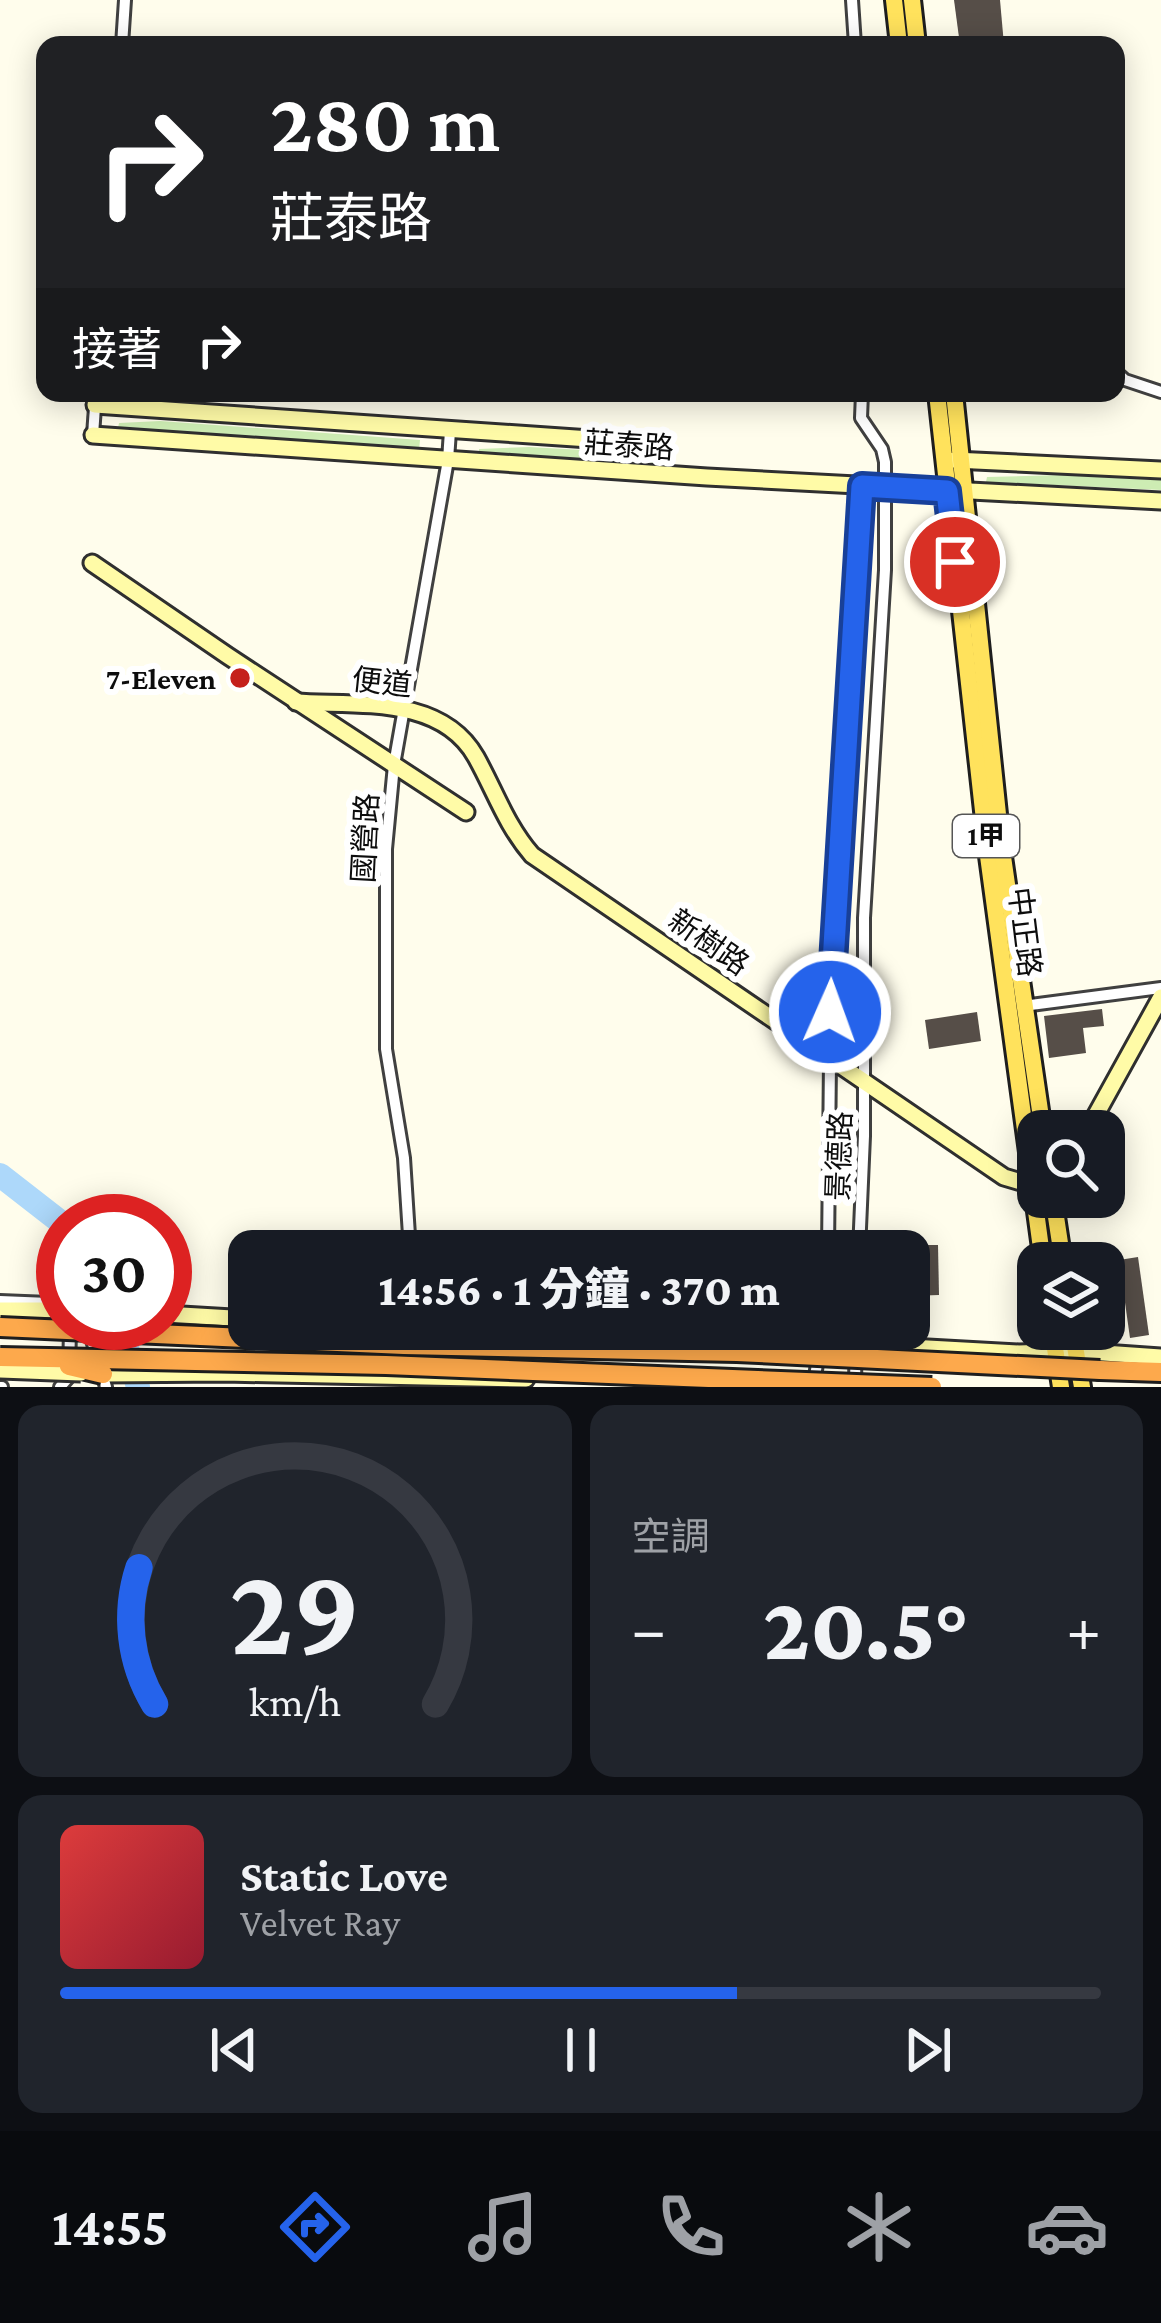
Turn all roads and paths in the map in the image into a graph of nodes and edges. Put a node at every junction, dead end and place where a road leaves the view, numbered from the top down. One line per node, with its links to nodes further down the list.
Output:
1 (125, 0): 5 (street)
2 (852, 0): 6 (street)
3 (894, 0): 7 (main road)
4 (913, 0): 8 (main road)
5 (123, 36)
6 (854, 36)
7 (898, 36)
8 (916, 36)
9 (1125, 380): 10 (street)
10 (1161, 392)
11 (96, 402): 17 (street)
12 (129, 402): 16 (street, 莊泰路)
13 (862, 402): 23 (street, 景德路)
14 (939, 402): 20 (main road, 中正路 / 1甲)
15 (954, 402): 20 (main road, 中正路 / 1甲)
16 (450, 431): 18 (street, 莊泰路); 19 (street, 國營路)
17 (93, 435): 19 (street, 莊泰路)
18 (648, 443)
19 (448, 460): 22 (street, 莊泰路); 28 (street, 國營路)
20 (952, 460): 21 (street); 24 (main road, 中正路 / 1甲)
21 (1161, 470)
22 (862, 486): 23 (street, 莊泰路); 34 (street)
23 (884, 487): 24 (street, 莊泰路); 35 (street, 景德路)
24 (956, 491): 25 (street, 莊泰路); 33 (main road, 中正路 / 1甲); 36 (main road, 中正路 / 1甲)
25 (1161, 501)
26 (92, 563): 27 (street)
27 (296, 702): 28 (street, 便道); 29 (street)
28 (404, 709): 29 (street, 國營路); 31 (street, 便道)
29 (394, 765): 30 (street); 40 (street, 國營路)
30 (466, 812)
31 (532, 855): 34 (street, 新樹路)
32 (1161, 993): 33 (street); 38 (street)
33 (1023, 1006): 37 (main road, 中正路 / 1甲)
34 (829, 1059): 35 (street, 新樹路); 41 (street)
35 (865, 1084): 39 (street, 新樹路); 42 (street, 景德路)
36 (1025, 1110)
37 (1040, 1110)
38 (1099, 1110)
39 (1017, 1181)
40 (409, 1230)
41 (828, 1230)
42 (860, 1230)
43 (0, 1301): 44 (street)
44 (36, 1302)
45 (0, 1310): 46 (street)
46 (36, 1313)
47 (192, 1316): 48 (street)
48 (228, 1318)
49 (36, 1326): 50 (highway, bridge)
50 (0, 1331): 64 (highway, bridge)
51 (930, 1344): 59 (street)
52 (67, 1350): 69 (street)
53 (95, 1350): 66 (street, bridge)
54 (411, 1350): 65 (street)
55 (600, 1350): 67 (street)
56 (638, 1350): 68 (street)
57 (819, 1350): 71 (street)
58 (856, 1350): 72 (street)
59 (1055, 1351): 60 (street); 74 (main road)
60 (1076, 1351): 62 (street); 75 (main road)
61 (0, 1354): 66 (highway, bridge); 73 (highway, bridge)
62 (1161, 1357)
63 (0, 1370): 66 (street, bridge)
64 (1161, 1372)
65 (410, 1376): 66 (street); 67 (street)
66 (105, 1381)
67 (598, 1382): 68 (street)
68 (660, 1384): 70 (street)
69 (59, 1387)
70 (718, 1387)
71 (814, 1387)
72 (855, 1387)
73 (932, 1387)
74 (1061, 1387)
75 (1082, 1387)

